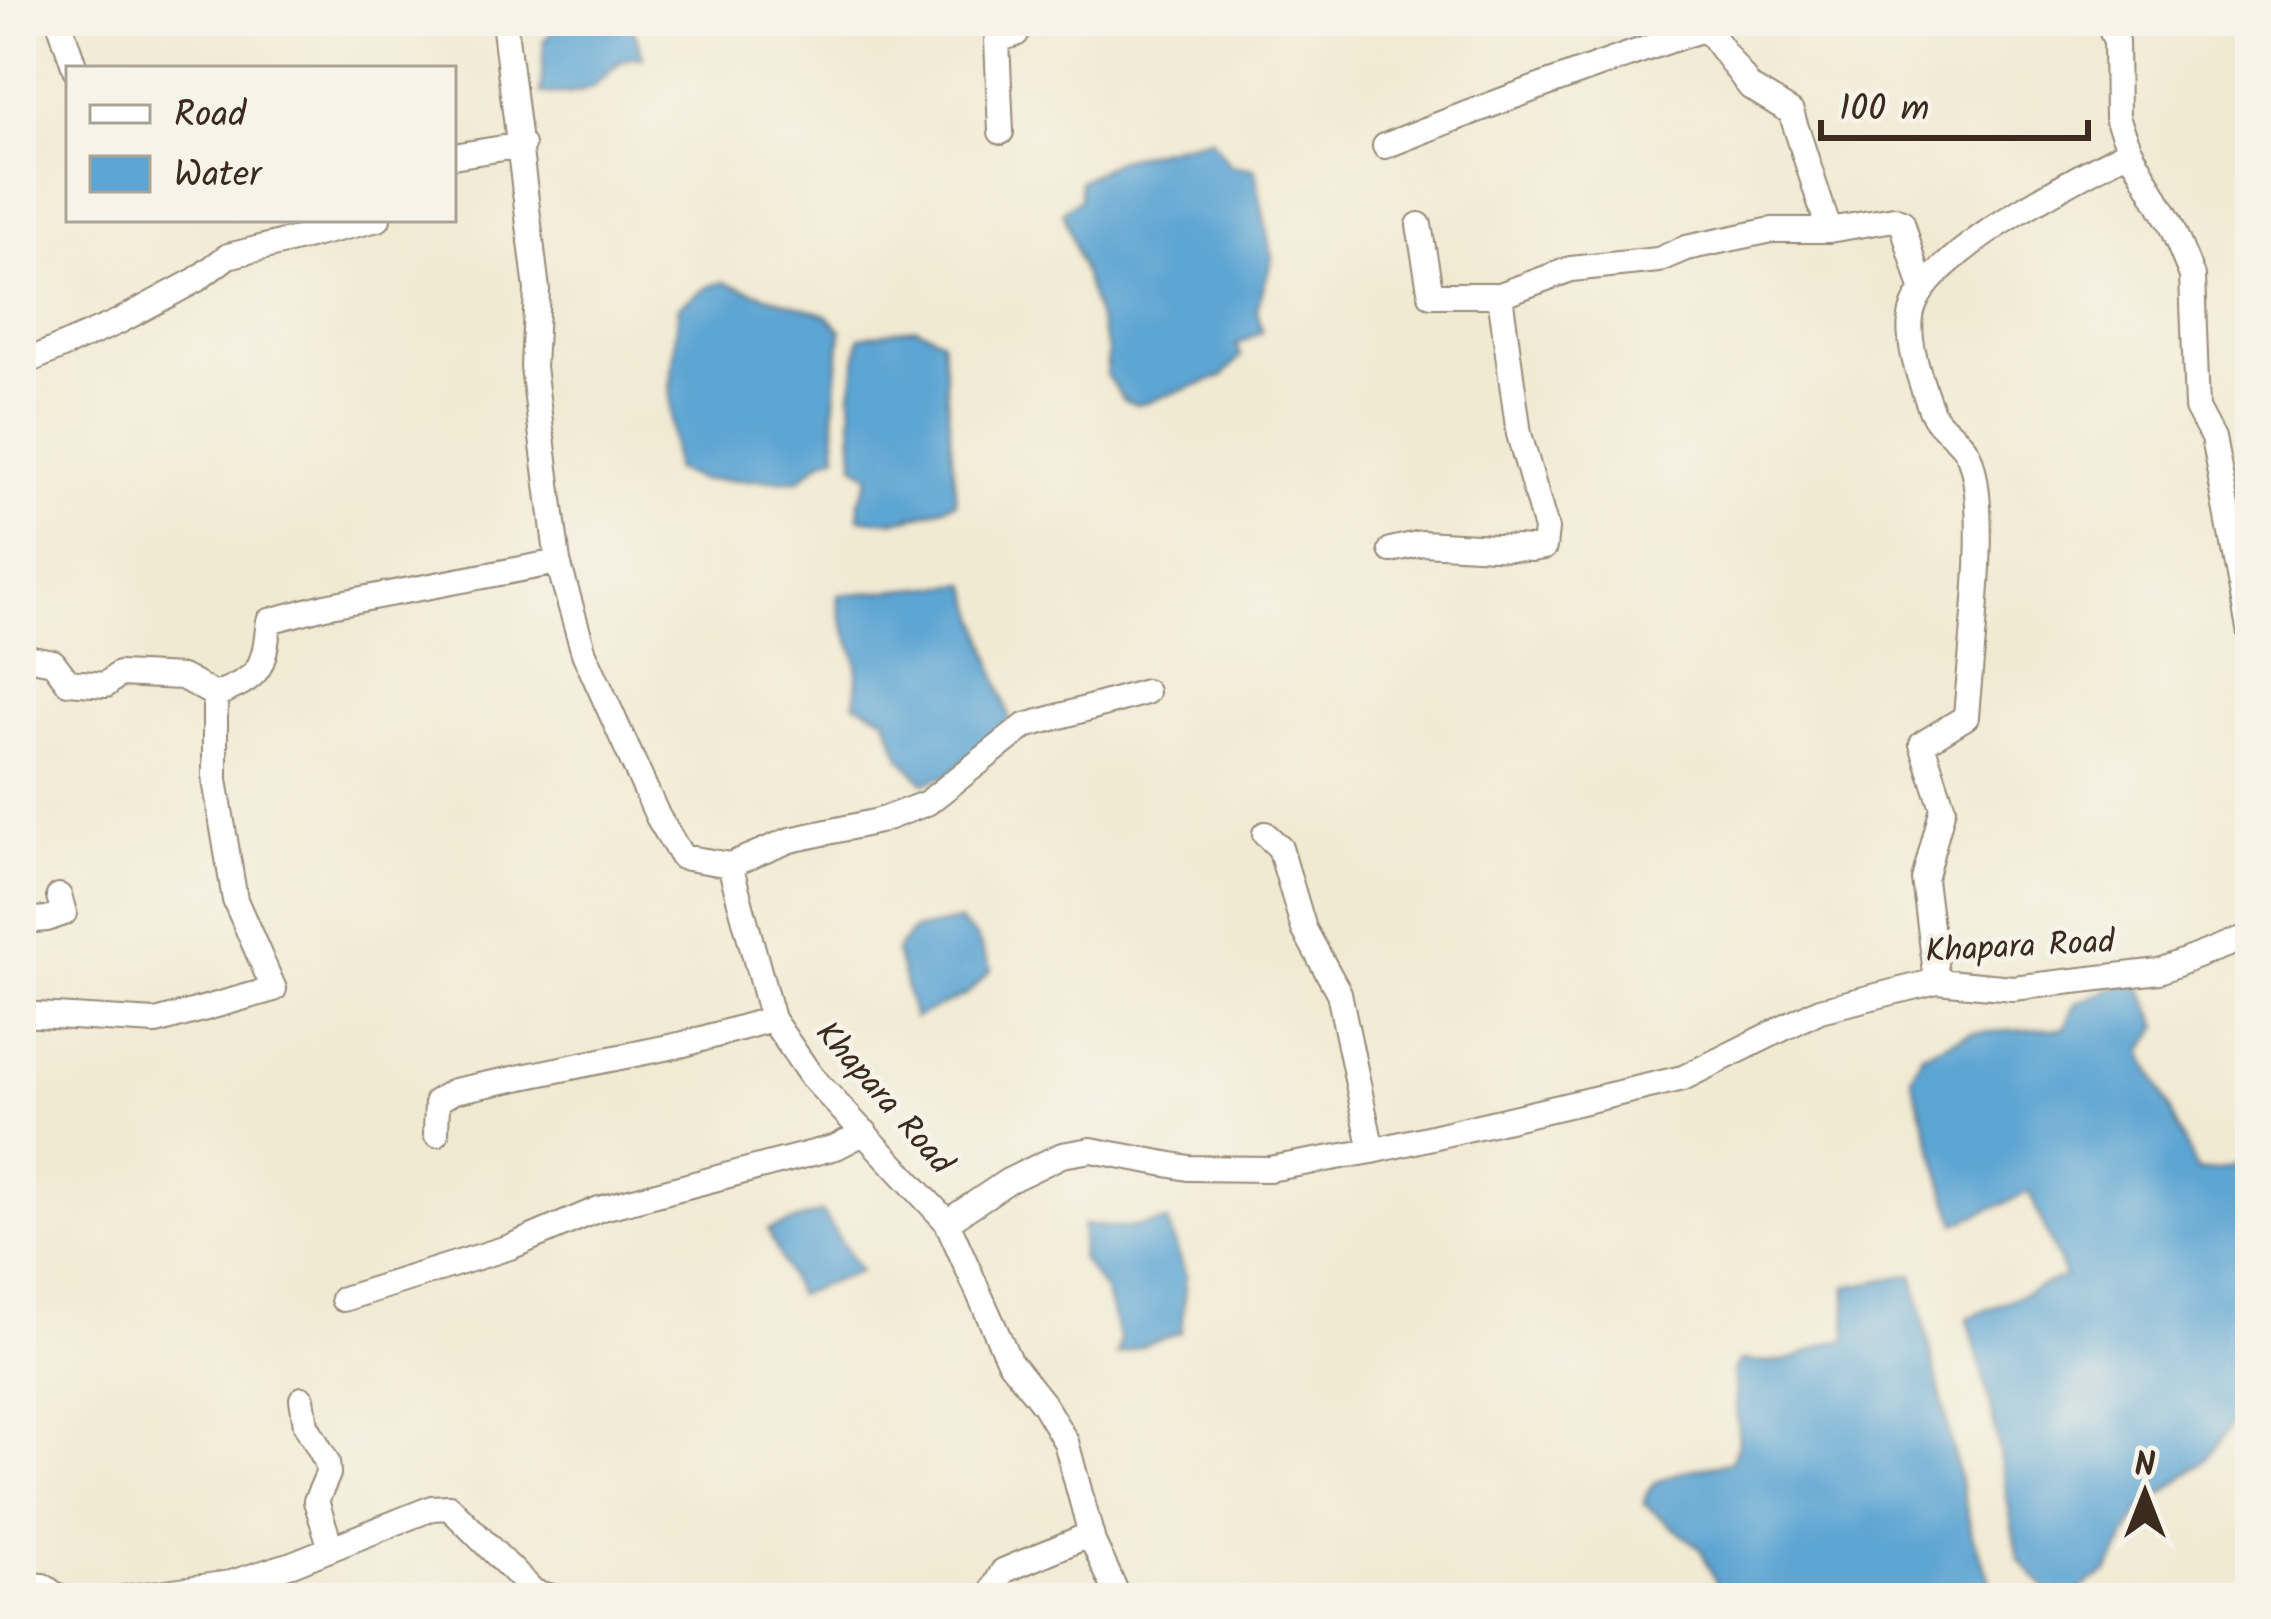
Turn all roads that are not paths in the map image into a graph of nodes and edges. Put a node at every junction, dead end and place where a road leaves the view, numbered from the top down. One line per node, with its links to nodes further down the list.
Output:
1 (59, 21): 5 (street)
2 (504, 21): 7 (street)
3 (1016, 21): 6 (street)
4 (2107, 21): 9 (street)
5 (74, 66)
6 (1001, 132)
7 (522, 146): 10 (street); 19 (street)
8 (1385, 146): 13 (street)
9 (2130, 149): 14 (street); 17 (street)
10 (456, 157)
11 (366, 222): 16 (street)
12 (1419, 225): 15 (street)
13 (1829, 230): 14 (street); 15 (street)
14 (1922, 290): 29 (street)
15 (1500, 295): 18 (street)
16 (21, 364)
17 (2240, 540): 20 (street)
18 (1391, 550)
19 (558, 562): 23 (street); 25 (street)
20 (2250, 634)
21 (21, 656): 23 (street)
22 (1146, 692): 25 (street)
23 (215, 695): 30 (street)
24 (1265, 835): 34 (street)
25 (730, 865): 31 (street, Khapara Road)
26 (59, 896): 27 (street)
27 (21, 921)
28 (2250, 936): 29 (street, Khapara Road)
29 (1937, 981): 34 (street, Khapara Road)
30 (21, 1014)
31 (772, 1018): 32 (street, Khapara Road); 33 (street)
32 (865, 1132): 35 (street, Khapara Road); 36 (street)
33 (436, 1134)
34 (1372, 1151): 35 (street, Khapara Road)
35 (947, 1222): 38 (street)
36 (343, 1299)
37 (302, 1399): 39 (street)
38 (1091, 1534): 44 (street); 45 (street)
39 (331, 1548): 41 (street); 43 (street)
40 (21, 1584): 42 (street)
41 (542, 1596)
42 (60, 1598)
43 (122, 1598)
44 (989, 1598)
45 (1118, 1598)

